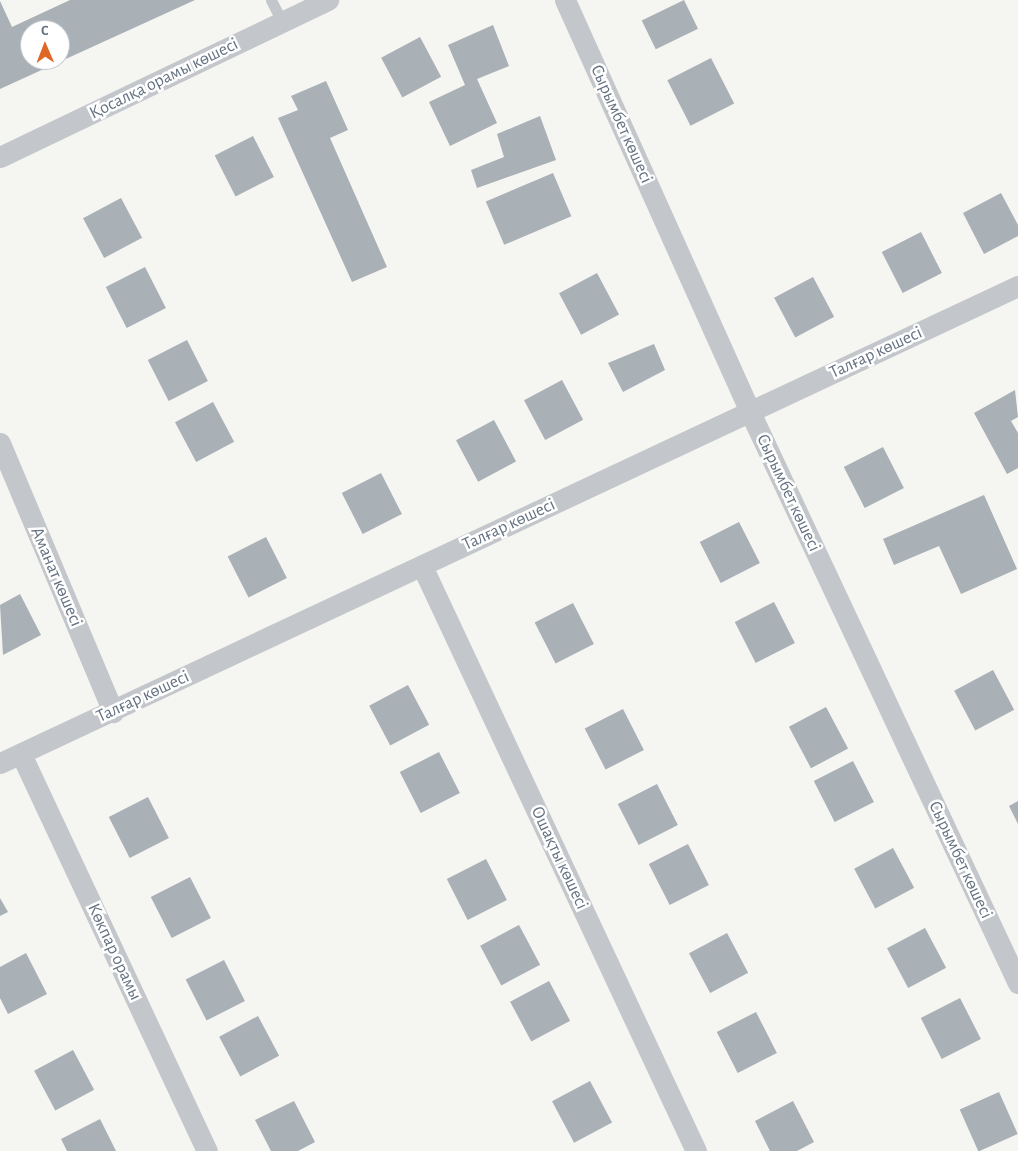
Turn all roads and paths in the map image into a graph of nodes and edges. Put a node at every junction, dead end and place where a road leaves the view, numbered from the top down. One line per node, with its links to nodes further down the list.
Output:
1 (271, 0): 4 (lane)
2 (328, 0): 4 (street, Қосалқа орамы көшесі)
3 (565, 0): 7 (street, Сырымбет көшесі)
4 (282, 22): 5 (street, Қосалқа орамы көшесі)
5 (0, 157)
6 (1018, 286): 7 (street, Талғар көшесі)
7 (750, 412): 9 (street, Талғар көшесі); 13 (street, Сырымбет көшесі)
8 (0, 443): 10 (street, Аманат көшесі)
9 (422, 566): 10 (street, Талғар көшесі); 15 (street, Ошақты көшесі)
10 (113, 712): 11 (street, Талғар көшесі)
11 (21, 754): 12 (street, Талғар көшесі); 14 (street, Көкпар орамы)
12 (0, 763)
13 (1018, 983)
14 (207, 1151)
15 (696, 1151)

